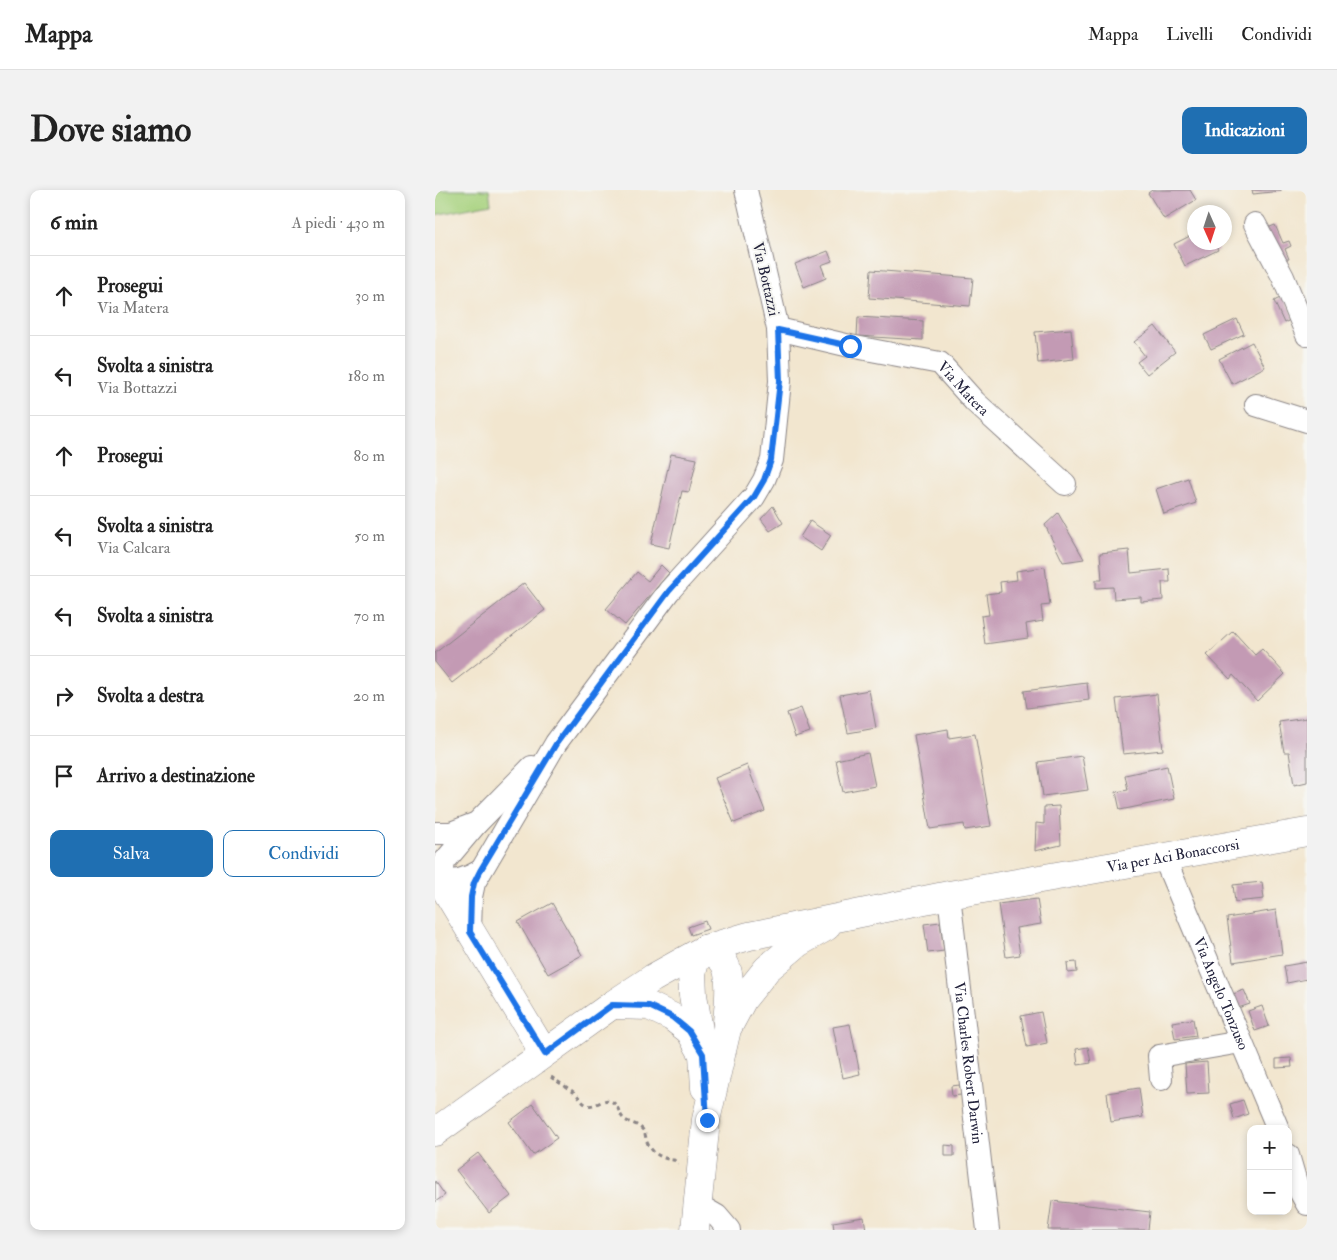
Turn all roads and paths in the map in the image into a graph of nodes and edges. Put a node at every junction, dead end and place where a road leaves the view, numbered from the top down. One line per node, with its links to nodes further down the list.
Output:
1 (747, 190): 3 (street, Via Bottazzi)
2 (1255, 224): 4 (street)
3 (778, 330): 7 (street, Via Matera); 8 (street, Via Bottazzi)
4 (1307, 335)
5 (1256, 405): 6 (street)
6 (1307, 421)
7 (1065, 484)
8 (556, 744): 9 (street); 13 (street)
9 (477, 823): 11 (street); 14 (street)
10 (1307, 832): 12 (main road, Via per Aci Bonaccorsi)
11 (435, 833)
12 (1164, 857): 15 (main road, Via per Aci Bonaccorsi); 21 (street, Via Angelo Tonzuso)
13 (480, 871): 14 (street); 17 (street)
14 (438, 877): 17 (main road)
15 (949, 895): 16 (main road, Via per Aci Bonaccorsi); 33 (street, Via Charles Robert Darwin)
16 (847, 915): 18 (main road, Via per Aci Bonaccorsi); 20 (main road)
17 (470, 932): 23 (main road)
18 (705, 949): 19 (main road, Via per Aci Bonaccorsi); 20 (main road); 22 (main road)
19 (612, 1005): 22 (main road); 23 (main road, Via per Aci Bonaccorsi)
20 (727, 1029): 25 (main road)
21 (1241, 1042): 24 (street); 26 (street, Via Angelo Tonzuso)
22 (703, 1054): 25 (main road)
23 (538, 1058): 27 (main road, Via per Aci Bonaccorsi); 28 (path)
24 (1161, 1079)
25 (707, 1120): 31 (main road)
26 (1275, 1125)
27 (435, 1132)
28 (681, 1166)
29 (1292, 1169): 30 (street)
30 (1307, 1204)
31 (697, 1218): 32 (street)
32 (729, 1230)
33 (988, 1230)

